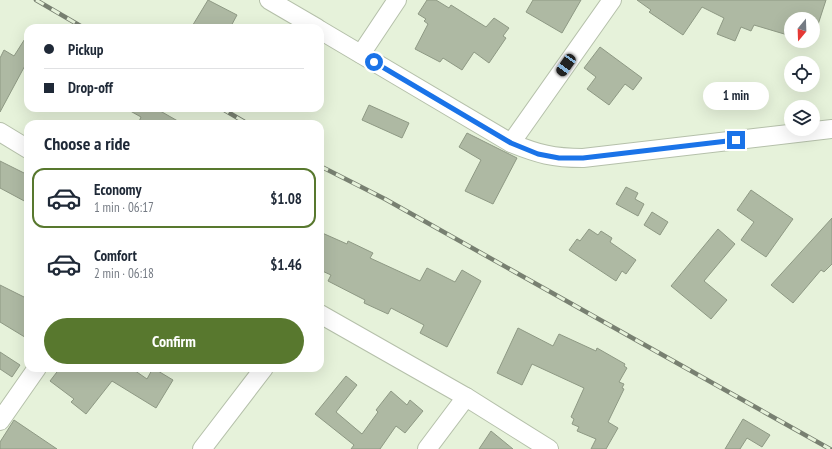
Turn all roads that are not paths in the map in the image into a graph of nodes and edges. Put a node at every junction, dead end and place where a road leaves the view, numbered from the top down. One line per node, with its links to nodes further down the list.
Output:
1 (269, 0): 4 (street)
2 (397, 0): 6 (street)
3 (612, 0): 9 (street)
4 (309, 24)
5 (324, 32): 6 (street)
6 (361, 54): 9 (street)
7 (831, 124): 9 (street)
8 (0, 132): 10 (street)
9 (511, 143)
10 (24, 147)
11 (324, 316): 14 (street)
12 (34, 372): 15 (street)
13 (261, 372): 16 (street)
14 (466, 397): 17 (street); 18 (street)
15 (0, 421)
16 (202, 449)
17 (426, 449)
18 (549, 449)

